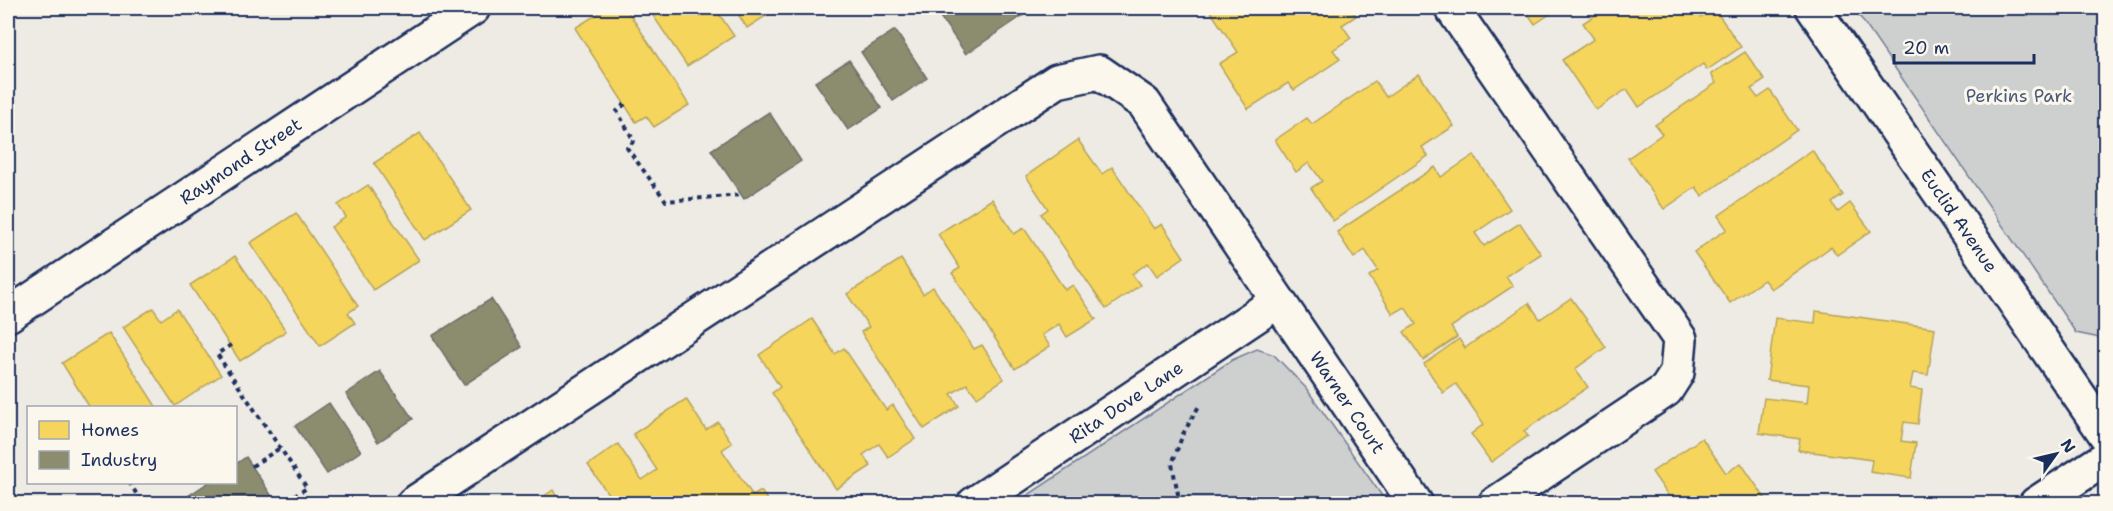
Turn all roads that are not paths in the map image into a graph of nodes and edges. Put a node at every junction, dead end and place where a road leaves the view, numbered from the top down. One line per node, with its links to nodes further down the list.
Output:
1 (473, 8): 5 (street, Raymond Street)
2 (1452, 8): 11 (street)
3 (1813, 8): 6 (street, Euclid Avenue)
4 (1278, 301): 8 (street, Warner Court); 9 (street, Rita Dove Lane); 10 (street, Warner Court)
5 (8, 315)
6 (2101, 420)
7 (2106, 458): 12 (street)
8 (413, 504)
9 (974, 504)
10 (1416, 504)
11 (1496, 504)
12 (2036, 504)

